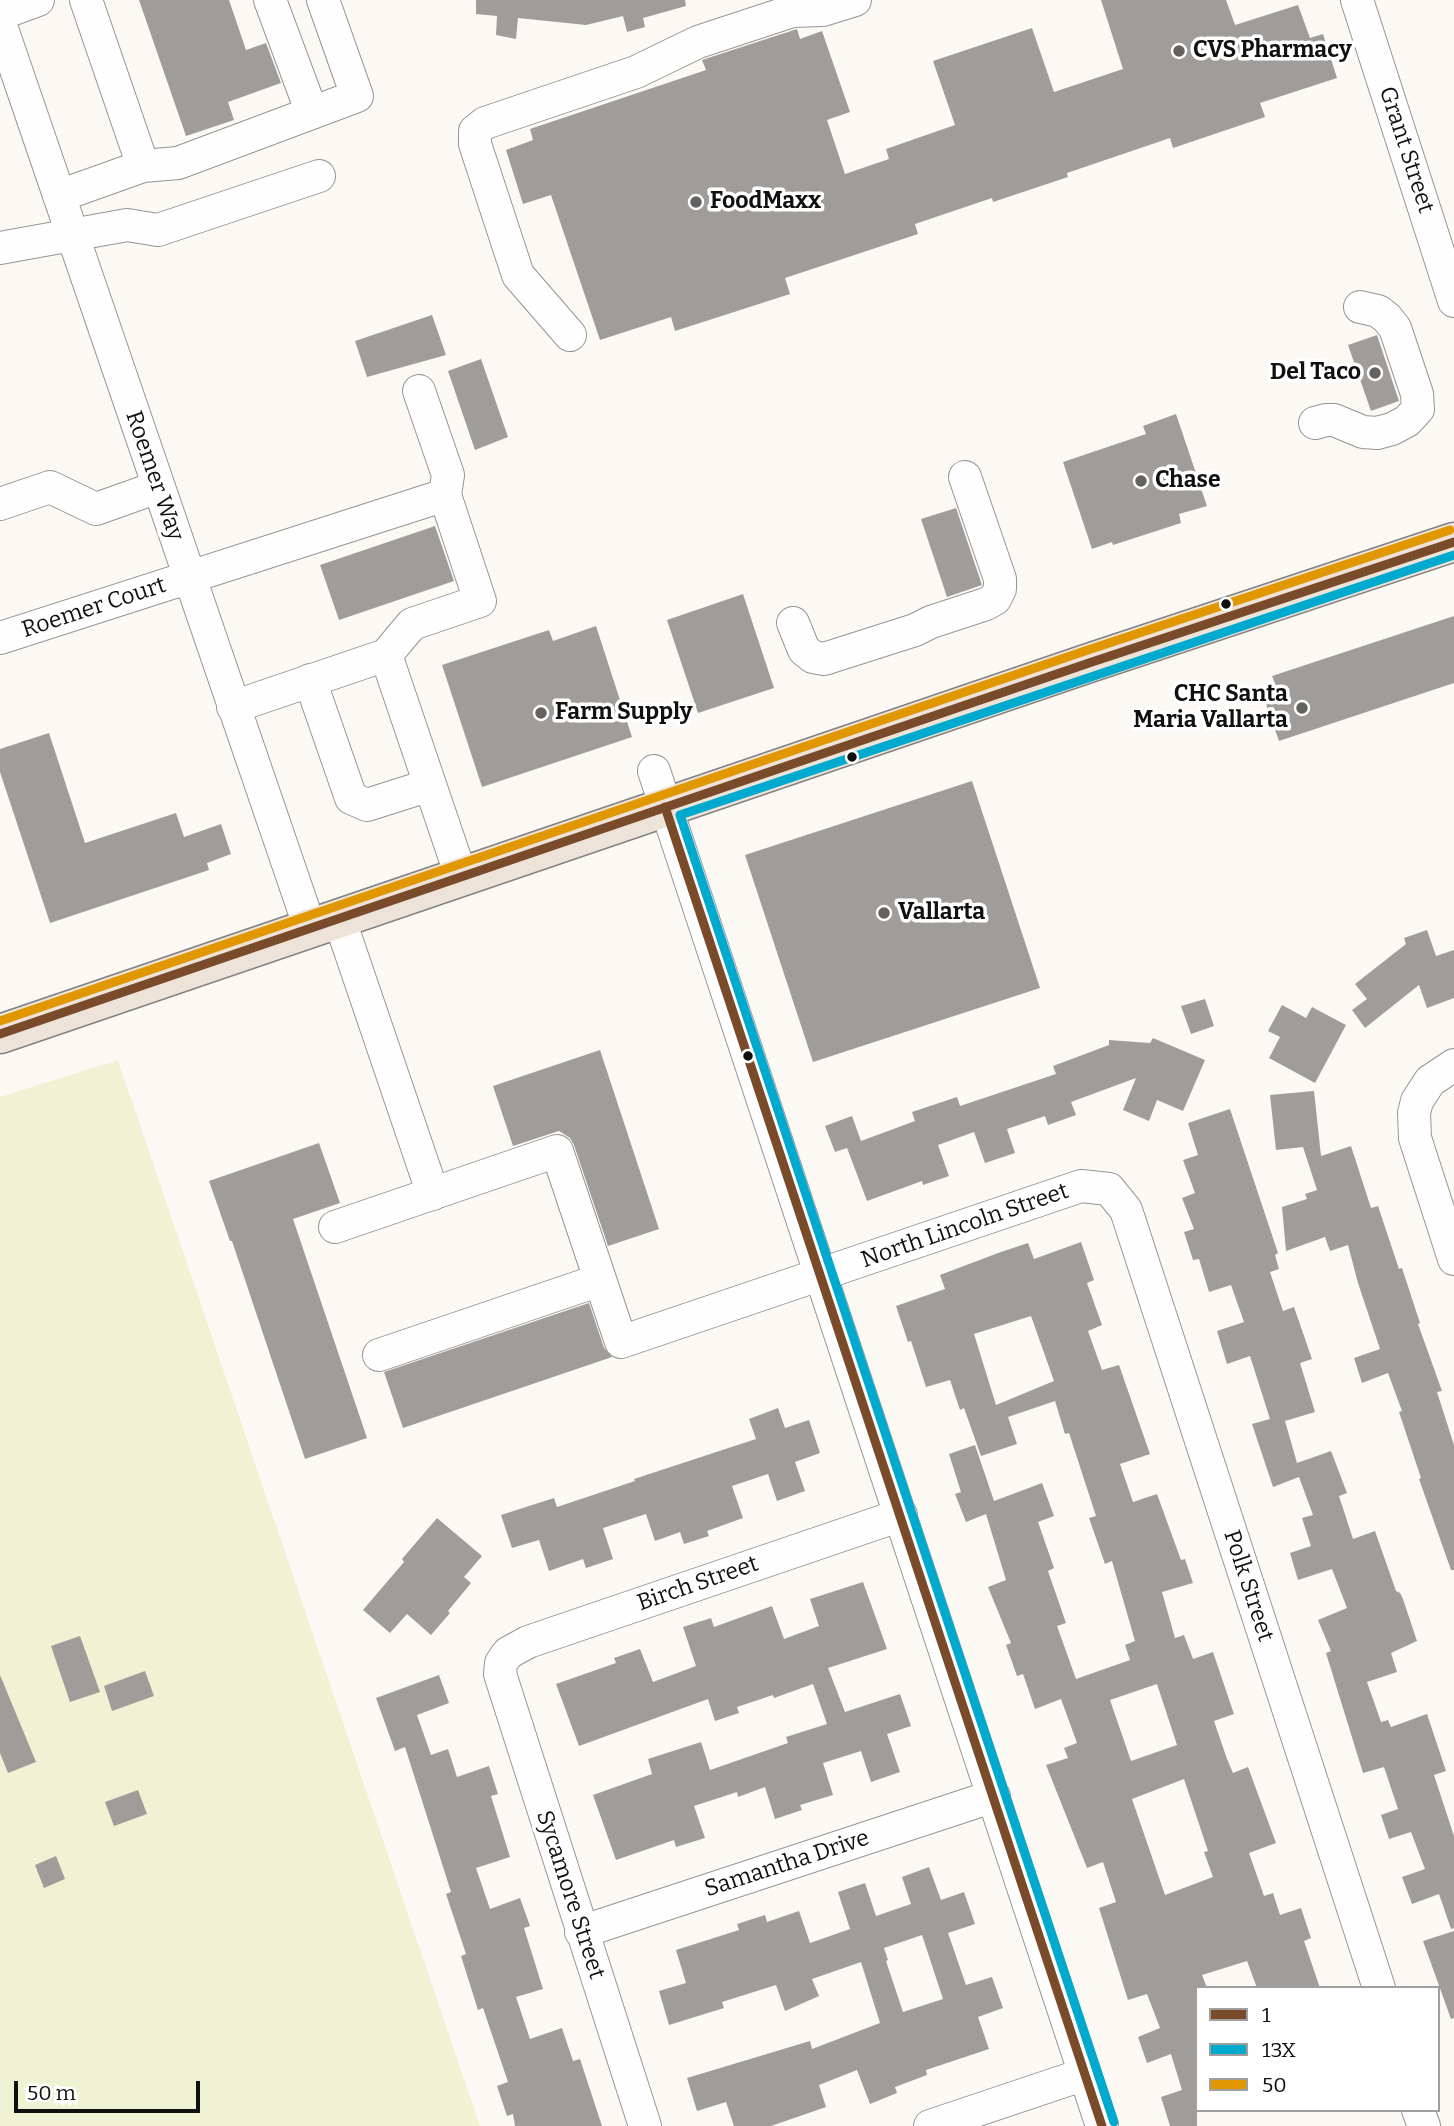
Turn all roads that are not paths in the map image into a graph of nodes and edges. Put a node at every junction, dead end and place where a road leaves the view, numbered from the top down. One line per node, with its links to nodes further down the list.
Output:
1 (38, 0): 7 (street)
2 (86, 0): 10 (street)
3 (270, 0): 9 (street)
4 (323, 0): 9 (street)
5 (855, 0): 18 (street)
6 (1357, 0): 13 (street, Grant Street)
7 (0, 14)
8 (0, 23): 12 (street, Roemer Way)
9 (312, 113): 10 (street)
10 (143, 166): 12 (street)
11 (319, 176): 14 (street)
12 (59, 196): 14 (street, Roemer Way)
13 (1443, 227): 16 (street, Grant Street)
14 (72, 235): 15 (street); 22 (street, Roemer Way)
15 (0, 248)
16 (1454, 300)
17 (1360, 307): 20 (street)
18 (570, 335)
19 (419, 391): 23 (street)
20 (1315, 423)
21 (965, 477): 27 (street)
22 (158, 487): 24 (street); 26 (street, Roemer Way)
23 (445, 495): 26 (street, Roemer Court); 29 (street)
24 (0, 504)
25 (1454, 542): 34 (main road)
26 (188, 577): 28 (street, Roemer Court); 31 (street, Roemer Way)
27 (793, 623)
28 (0, 638)
29 (386, 655): 30 (street); 33 (street)
30 (310, 681): 31 (street); 33 (street)
31 (233, 707): 36 (street, Roemer Way)
32 (653, 771): 34 (street)
33 (430, 785): 35 (street)
34 (665, 807): 35 (main road); 43 (street)
35 (461, 876): 36 (main road)
36 (325, 923): 37 (main road); 40 (street, Roemer Way)
37 (0, 1034)
38 (1454, 1065): 42 (street)
39 (1109, 1189): 43 (street, North Lincoln Street); 50 (street, Polk Street)
40 (433, 1194): 41 (street); 44 (street)
41 (335, 1227)
42 (1454, 1259)
43 (822, 1274): 44 (street, North Lincoln Street); 46 (street)
44 (600, 1280): 45 (street)
45 (379, 1355)
46 (901, 1515): 47 (street, Birch Street); 48 (street)
47 (501, 1663): 49 (street, Sycamore Street)
48 (993, 1796): 49 (street, Samantha Drive); 51 (street)
49 (581, 1932): 52 (street, Sycamore Street)
50 (1378, 1986)
51 (1085, 2074): 53 (street); 54 (street)
52 (645, 2126)
53 (930, 2126)
54 (1102, 2126)

